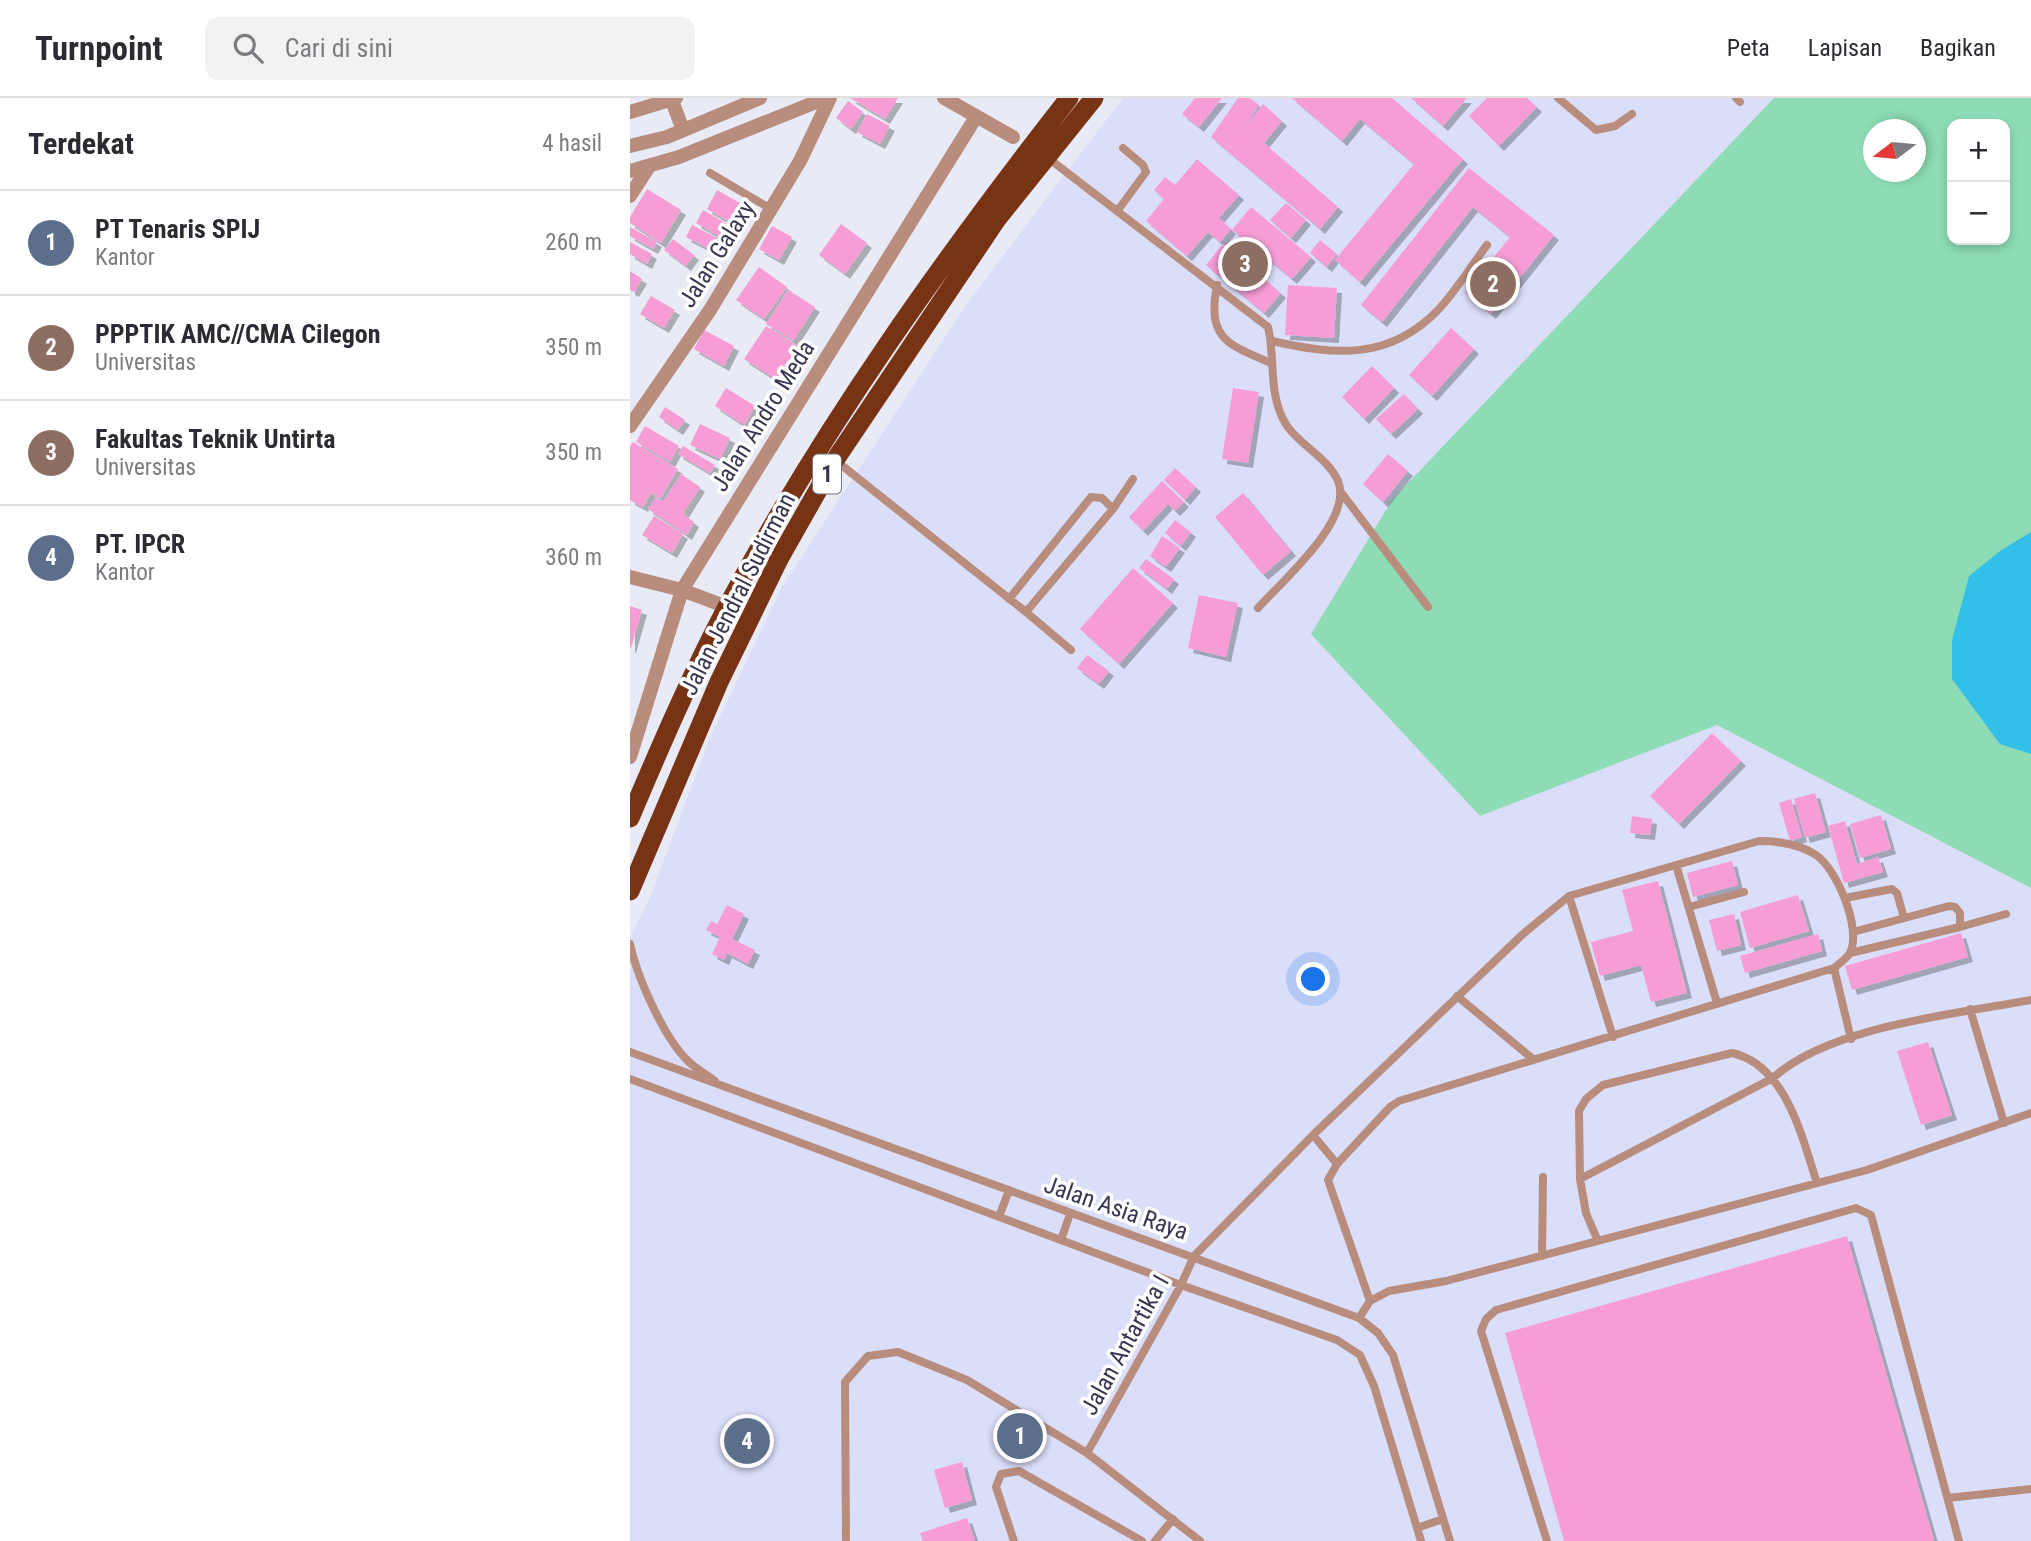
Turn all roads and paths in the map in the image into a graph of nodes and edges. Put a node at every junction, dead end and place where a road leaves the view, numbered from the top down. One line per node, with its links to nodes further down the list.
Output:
1 (673, 98): 8 (street); 11 (street)
2 (760, 98): 11 (street)
3 (828, 98): 16 (street); 20 (street, Jalan Galaxy)
4 (944, 98): 10 (street)
5 (1069, 98): 34 (highway, 1)
6 (1094, 98): 15 (highway, Jalan Jendral Sudirman / 1)
7 (1558, 98): 9 (lane)
8 (630, 112)
9 (1632, 114)
10 (976, 117): 12 (street); 32 (street, Jalan Andro Meda)
11 (683, 130): 13 (street)
12 (1013, 137)
13 (630, 146)
14 (1124, 148): 21 (lane)
15 (1048, 158): 21 (lane); 27 (highway, Jalan Jendral Sudirman / 1)
16 (650, 165): 17 (street); 19 (street)
17 (630, 171)
18 (710, 173): 20 (lane)
19 (630, 196)
20 (771, 209): 26 (street, Jalan Galaxy)
21 (1118, 211): 23 (lane)
22 (1487, 245): 24 (lane)
23 (1217, 285): 24 (lane); 25 (lane)
24 (1272, 341): 25 (lane)
25 (1271, 363): 29 (lane)
26 (630, 426)
27 (835, 460): 33 (lane); 42 (highway, Jalan Jendral Sudirman / 1)
28 (1133, 479): 30 (lane)
29 (1340, 491): 35 (lane); 36 (lane)
30 (1113, 509): 33 (lane); 37 (lane)
31 (630, 577): 32 (street)
32 (682, 590): 34 (street); 39 (street, Jalan Andro Meda)
33 (1009, 599): 37 (lane)
34 (727, 607): 40 (highway, 1)
35 (1428, 607)
36 (1258, 608)
37 (1026, 612): 38 (lane)
38 (1071, 650)
39 (630, 757)
40 (630, 818)
41 (1676, 865): 44 (lane); 45 (lane); 46 (lane)
42 (630, 891)
43 (1744, 891): 46 (lane)
44 (1569, 896): 54 (lane); 58 (lane)
45 (1845, 898): 48 (lane); 50 (lane)
46 (1689, 907): 56 (lane)
47 (2006, 914): 49 (lane)
48 (1904, 918): 49 (lane); 50 (lane)
49 (1960, 927): 52 (lane)
50 (1853, 932): 52 (lane)
51 (630, 944): 64 (lane)
52 (1850, 953): 53 (lane)
53 (1834, 968): 56 (lane); 59 (lane)
54 (1457, 996): 61 (lane); 67 (lane)
55 (2031, 1000): 57 (lane)
56 (1717, 1003): 58 (lane)
57 (1970, 1009): 59 (lane); 66 (lane)
58 (1613, 1037): 61 (lane)
59 (1851, 1039): 62 (lane)
60 (630, 1052): 64 (lane, Jalan Asia Raya)
61 (1533, 1059): 68 (lane)
62 (1773, 1078): 70 (lane); 70 (lane); 71 (lane)
63 (632, 1080): 74 (lane, Jalan Asia Raya)
64 (726, 1088): 72 (lane, Jalan Asia Raya)
65 (2031, 1112): 66 (lane)
66 (2004, 1123): 71 (lane)
67 (1313, 1135): 68 (lane); 77 (lane)
68 (1337, 1164): 80 (lane)
69 (1543, 1177): 78 (lane)
70 (1580, 1179): 76 (lane)
71 (1817, 1183): 76 (lane)
72 (1009, 1189): 73 (lane, Jalan Asia Raya); 74 (lane)
73 (1070, 1214): 75 (lane); 77 (lane, Jalan Asia Raya)
74 (999, 1217): 75 (lane, Jalan Asia Raya)
75 (1061, 1240): 79 (lane, Jalan Asia Raya)
76 (1597, 1240): 78 (lane)
77 (1194, 1256): 79 (lane, Jalan Antartika I); 81 (lane, Jalan Asia Raya)
78 (1542, 1256): 80 (lane)
79 (1181, 1285): 82 (lane, Jalan Antartika I); 87 (lane, Jalan Asia Raya)
80 (1370, 1301): 81 (lane)
81 (1359, 1318): 86 (lane, Jalan Asia Raya)
82 (1087, 1453): 85 (lane); 88 (lane)
83 (2031, 1489): 84 (lane)
84 (1948, 1498): 95 (lane); 96 (lane)
85 (1173, 1519): 91 (lane); 92 (lane)
86 (1443, 1519): 87 (lane); 94 (lane, Jalan Asia Raya)
87 (1417, 1528): 93 (lane, Jalan Asia Raya)
88 (846, 1541)
89 (1014, 1541): 90 (lane)
90 (1142, 1541)
91 (1155, 1541)
92 (1200, 1541)
93 (1420, 1541)
94 (1450, 1541)
95 (1547, 1541)
96 (1959, 1541)

